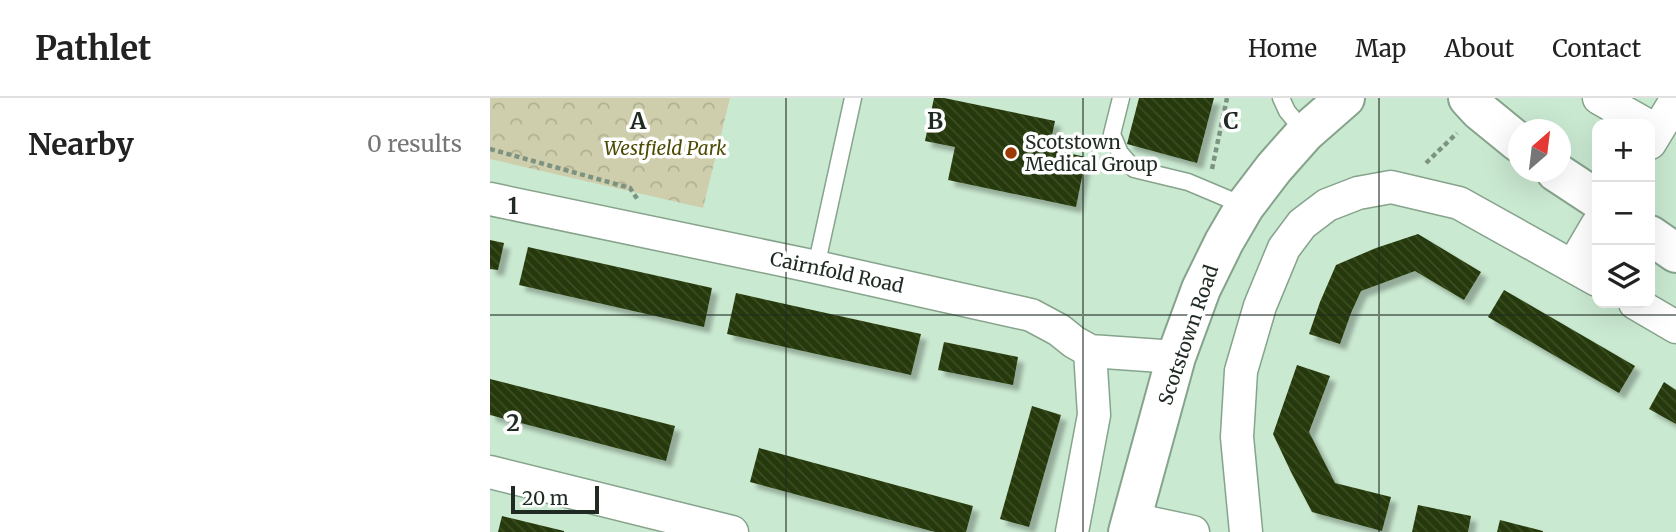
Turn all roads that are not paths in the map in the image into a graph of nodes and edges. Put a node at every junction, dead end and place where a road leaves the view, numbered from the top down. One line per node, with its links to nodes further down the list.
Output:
1 (853, 98): 18 (lane)
2 (1121, 98): 14 (lane)
3 (1281, 98): 9 (lane)
4 (1345, 98): 9 (street, Scotstown Road)
5 (1598, 98): 8 (street)
6 (1676, 100): 8 (street)
7 (1474, 105): 10 (street)
8 (1656, 132)
9 (1305, 133): 14 (street, Scotstown Road)
10 (1508, 134)
11 (1571, 182): 12 (street)
12 (1592, 196)
13 (490, 200): 18 (street, Cairnfold Road)
14 (1245, 206): 23 (street, Scotstown Road)
15 (1655, 238): 17 (street)
16 (1592, 245): 19 (street)
17 (1676, 253)
18 (816, 267): 22 (street, Cairnfold Road)
19 (1585, 274): 29 (street)
20 (1644, 308): 21 (street)
21 (1676, 327)
22 (1090, 351): 23 (street, Cairnfold Road); 27 (street)
23 (1176, 357): 25 (street, Scotstown Road)
24 (490, 472): 26 (street)
25 (1130, 525): 28 (street)
26 (732, 532)
27 (1072, 532)
28 (1193, 532)
29 (1246, 532)

